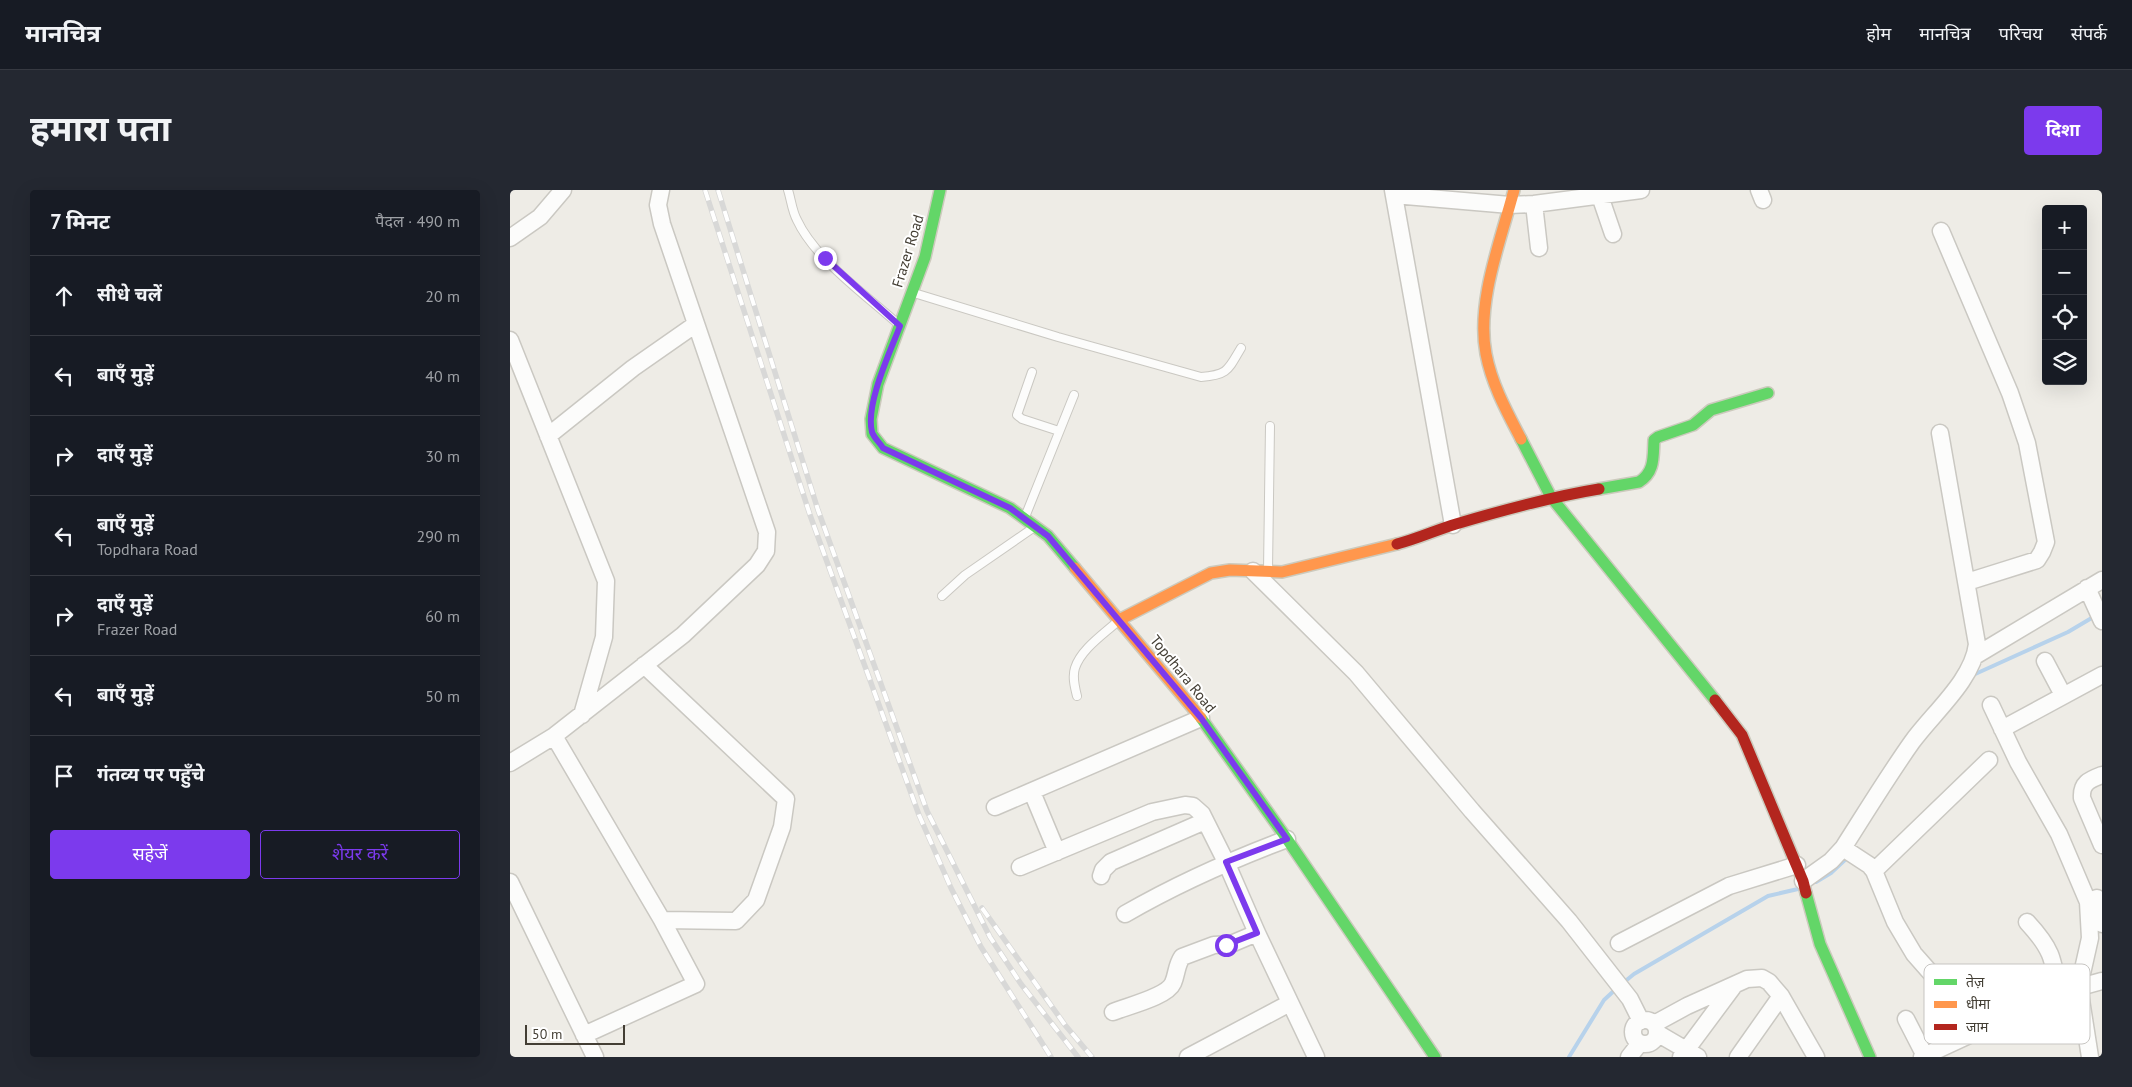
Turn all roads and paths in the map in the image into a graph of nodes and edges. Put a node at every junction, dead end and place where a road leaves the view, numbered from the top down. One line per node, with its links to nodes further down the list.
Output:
1 (563, 190): 13 (street)
2 (661, 190): 16 (street)
3 (788, 190): 17 (lane)
4 (940, 190): 15 (street, Frazer Road)
5 (1641, 190): 7 (street)
6 (1393, 193): 8 (street); 30 (street)
7 (1610, 193): 10 (street); 12 (street)
8 (1447, 194): 9 (street)
9 (1512, 198): 10 (street); 28 (street)
10 (1534, 204): 14 (street)
11 (1941, 231): 34 (street)
12 (1613, 234)
13 (510, 238)
14 (1539, 248)
15 (912, 293): 17 (street, Frazer Road); 19 (lane)
16 (696, 324): 27 (street); 41 (street)
17 (900, 326): 26 (street, Frazer Road)
18 (510, 340): 27 (street)
19 (1241, 348)
20 (1032, 372): 24 (lane)
21 (1768, 393): 28 (street)
22 (1074, 395): 24 (lane)
23 (1270, 426): 32 (lane)
24 (1059, 431): 29 (lane)
25 (1940, 433): 34 (street)
26 (872, 434): 29 (street, Topdhara Road)
27 (548, 436): 46 (street)
28 (1551, 497): 30 (street); 61 (street)
29 (1024, 518): 31 (street, Topdhara Road)
30 (1453, 526): 32 (street)
31 (1035, 527): 36 (lane); 38 (street, Topdhara Road)
32 (1260, 572): 38 (street); 84 (street)
33 (2102, 580): 35 (street)
34 (1966, 582): 39 (street)
35 (2087, 588): 37 (street); 39 (street)
36 (942, 596)
37 (2099, 615)
38 (1119, 620): 44 (lane); 47 (street, Topdhara Road)
39 (1975, 656): 58 (street)
40 (2045, 661): 43 (street)
41 (644, 665): 46 (street); 69 (street)
42 (2102, 675): 43 (street)
43 (2063, 695): 48 (street)
44 (1077, 696)
45 (1991, 705): 48 (street)
46 (582, 715): 49 (street)
47 (1201, 718): 53 (street); 56 (street, Topdhara Road)
48 (2002, 729): 67 (street)
49 (554, 736): 51 (street); 69 (street)
50 (1990, 760): 63 (street)
51 (510, 763)
52 (2102, 775): 57 (street)
53 (1032, 792): 54 (street); 59 (street)
54 (995, 807)
55 (1205, 821): 59 (street); 60 (street); 64 (street)
56 (1287, 839): 60 (street); 92 (street, Topdhara Road)
57 (2102, 845)
58 (1844, 848): 63 (street); 65 (street)
59 (1057, 852): 62 (street)
60 (1226, 862): 68 (street); 72 (street)
61 (1796, 865): 65 (street); 73 (street)
62 (1020, 867)
63 (1874, 871): 76 (street)
64 (1101, 876)
65 (1803, 881): 96 (street)
66 (510, 882): 85 (street)
67 (2096, 898): 71 (street); 75 (street)
68 (1125, 914)
69 (662, 920): 85 (street)
70 (2027, 922): 74 (street)
71 (2102, 924)
72 (1257, 933): 81 (street); 82 (street)
73 (1619, 943)
74 (2056, 964)
75 (2079, 964)
76 (1924, 965)
77 (2102, 981): 79 (street)
78 (1735, 984): 80 (street); 84 (street); 87 (street)
79 (2090, 985)
80 (1781, 996): 94 (street); 95 (street)
81 (1290, 1003): 90 (street); 91 (street)
82 (1113, 1012)
83 (1906, 1019): 88 (street)
84 (1651, 1026): 87 (street); 93 (street)
85 (584, 1035): 89 (street)
86 (1950, 1044): 88 (street)
87 (1688, 1054)
88 (1923, 1056)
89 (595, 1057)
90 (1188, 1057)
91 (1316, 1057)
92 (1436, 1057)
93 (1629, 1057)
94 (1738, 1057)
95 (1816, 1057)
96 (1870, 1057)

